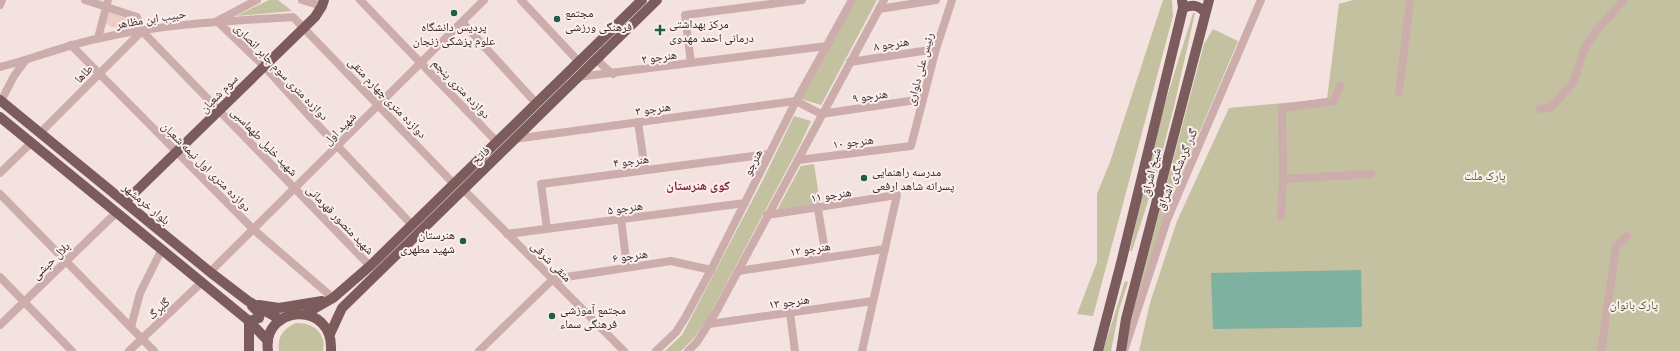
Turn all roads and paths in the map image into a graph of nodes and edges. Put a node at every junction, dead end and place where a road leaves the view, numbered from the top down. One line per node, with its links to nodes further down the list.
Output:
1 (2, 0): 22 (street)
2 (85, 0): 19 (street)
3 (257, 0): 25 (street)
4 (302, 0): 20 (street)
5 (360, 0): 37 (street, دوازده متری پنجم)
6 (484, 0): 26 (street, شهید اول)
7 (521, 0): 35 (street)
8 (642, 0): 35 (main road, فاتح)
9 (657, 0): 33 (main road, فاتح)
10 (802, 0): 38 (street)
11 (852, 0): 31 (street, هنرجو)
12 (884, 0): 23 (street)
13 (936, 0): 23 (street)
14 (952, 0): 32 (street, رئیس علی دلواری)
15 (1209, 0): 24 (main road, شیخ اشراق)
16 (1261, 0): 124 (street, گدر گردشگری اشراق)
17 (1410, 0): 45 (street)
18 (1624, 0): 51 (street)
19 (107, 3): 28 (street, شهید خلیل طهماسبی); 29 (street)
20 (323, 3): 27 (main road, سوم شعبان)
21 (1183, 4): 24 (main road); 122 (main road, شیخ اشراق)
22 (0, 5)
23 (879, 9): 36 (street)
24 (1205, 12): 123 (main road, شیخ اشراق)
25 (217, 21): 27 (street, حبیب ابن مظاهر); 28 (street, حبیب ابن مظاهر); 39 (street, دوازده متری سوم جابر انصاری)
26 (462, 22): 37 (street, شهید اول); 49 (street)
27 (304, 27): 39 (main road, سوم شعبان); 50 (street, دوازده متری چهارم متقی)
28 (142, 31): 29 (street, حبیب ابن مظاهر); 41 (street, طاها); 52 (street, شهید خلیل طهماسبی)
29 (98, 38): 30 (street, حبیب ابن مظاهر)
30 (70, 45): 34 (street, حبیب ابن مظاهر); 41 (street, دوازده متری اول نیمه شعبان)
31 (827, 46): 38 (street, هنرجو ۲); 48 (street, هنرجو)
32 (936, 49): 36 (street, هنرجو ۸); 46 (street, رئیس علی دلواری)
33 (598, 57): 42 (street); 43 (main road, فاتح)
34 (25, 60): 40 (street, حبیب ابن مظاهر); 47 (street)
35 (579, 62): 49 (main road, فاتح)
36 (850, 62): 53 (street)
37 (420, 63): 50 (street, شهید اول); 59 (street, دوازده متری پنجم)
38 (691, 64): 42 (street, هنرجو ۲)
39 (264, 66): 52 (main road, سوم شعبان); 60 (street, دوازده متری سوم جابر انصاری)
40 (0, 67)
41 (99, 74): 56 (street, طاها); 62 (street, دوازده متری اول نیمه شعبان)
42 (613, 74): 43 (street, هنرجو ۲)
43 (578, 77): 57 (main road, فاتح)
44 (1340, 86): 68 (street)
45 (1399, 92)
46 (923, 99): 53 (street, هنرجو ۹); 61 (street, رئیس علی دلواری)
47 (0, 101): 56 (main road, بلوار خرمشهر)
48 (796, 101): 53 (street); 55 (street, هنرجو ۳); 63 (street, هنرجو)
49 (536, 103): 59 (main road, فاتح)
50 (379, 106): 60 (street, شهید اول); 69 (street, دوازده متری چهارم متقی)
51 (1540, 109)
52 (219, 111): 62 (main road, سوم شعبان); 70 (street, شهید خلیل طهماسبی)
53 (822, 114): 64 (street)
54 (0, 116): 58 (main road)
55 (638, 122): 57 (street, هنرجو ۳); 65 (street)
56 (40, 132): 73 (main road, بلوار خرمشهر)
57 (514, 139): 71 (main road, فاتح)
58 (32, 142): 66 (street); 76 (main road)
59 (497, 142): 69 (main road, فاتح)
60 (338, 146): 70 (street, شهید اول); 80 (street, دوازده متری سوم جابر انصاری)
61 (911, 146): 64 (street, هنرجو ۱۰)
62 (176, 152): 73 (main road, سوم شعبان); 81 (street, دوازده متری اول نیمه شعبان)
63 (769, 154): 65 (street, هنرجو ۴); 74 (street, هنرجو)
64 (798, 160): 77 (street)
65 (645, 170): 82 (street, هنرجو ۴)
66 (0, 174)
67 (1371, 174): 68 (street)
68 (1284, 179): 78 (street)
69 (454, 184): 80 (main road, فاتح)
70 (295, 188): 81 (street, شهید اول); 89 (street, شهید منصور قهرمانی)
71 (463, 189): 83 (street, متقی شرقی); 109 (main road, فاتح)
72 (0, 194): 88 (street)
73 (125, 202): 93 (main road, بلوار خرمشهر)
74 (745, 203): 79 (street, هنرجو ۵); 91 (street, هنرجو)
75 (818, 208): 77 (street, هنرجو ۱۱); 86 (street, هنرجو ۱۱); 87 (street)
76 (117, 212): 85 (main road); 88 (street, بلال حبشی)
77 (767, 215): 92 (street)
78 (1281, 216)
79 (620, 219): 82 (street, هنرجو ۵); 90 (street)
80 (412, 225): 89 (main road, فاتح)
81 (253, 229): 93 (street, شهید اول); 97 (street, دوازده متری اول نیمه شعبان)
82 (547, 229): 83 (street, هنرجو ۵)
83 (508, 234): 95 (street, متقی شرقی)
84 (1627, 236): 125 (street)
85 (162, 249): 96 (main road); 107 (street)
86 (885, 249): 87 (street, هنرجو ۱۲); 99 (street)
87 (826, 258): 92 (street, هنرجو ۱۲)
88 (66, 261): 100 (street, بلال حبشی); 107 (street)
89 (370, 266): 97 (main road, فاتح)
90 (627, 267): 91 (street, هنرجو ۶); 95 (street, هنرجو ۶)
91 (711, 270): 118 (street, هنرجو)
92 (738, 271): 105 (street)
93 (210, 272): 98 (main road, بلوار خرمشهر)
94 (0, 277): 100 (street)
95 (553, 278): 116 (street); 117 (street, متقی شرقی)
96 (202, 282): 104 (main road); 108 (street, گلبرگ)
97 (333, 298): 98 (main road); 102 (main road, فاتح)
98 (248, 301): 103 (main road, بلوار خرمشهر); 104 (main road)
99 (873, 301): 101 (street, هنرجو ۱۳); 121 (street)
100 (24, 302): 106 (street, بلال حبشی); 111 (street)
101 (790, 313): 105 (street, هنرجو ۱۳); 120 (street)
102 (305, 314): 103 (main road, فاتح); 109 (main road)
103 (281, 320): 110 (main road)
104 (249, 321): 110 (main road); 114 (main road)
105 (709, 324): 119 (street)
106 (0, 325)
107 (131, 327): 108 (street)
108 (142, 339): 112 (street, گلبرگ); 113 (street)
109 (331, 343): 115 (main road)
110 (267, 348)
111 (72, 351)
112 (129, 351)
113 (154, 351)
114 (249, 351)
115 (339, 351)
116 (479, 351)
117 (624, 351)
118 (656, 351)
119 (688, 351)
120 (795, 351)
121 (862, 351)
122 (1098, 351)
123 (1121, 351)
124 (1124, 351)
125 (1600, 351)

